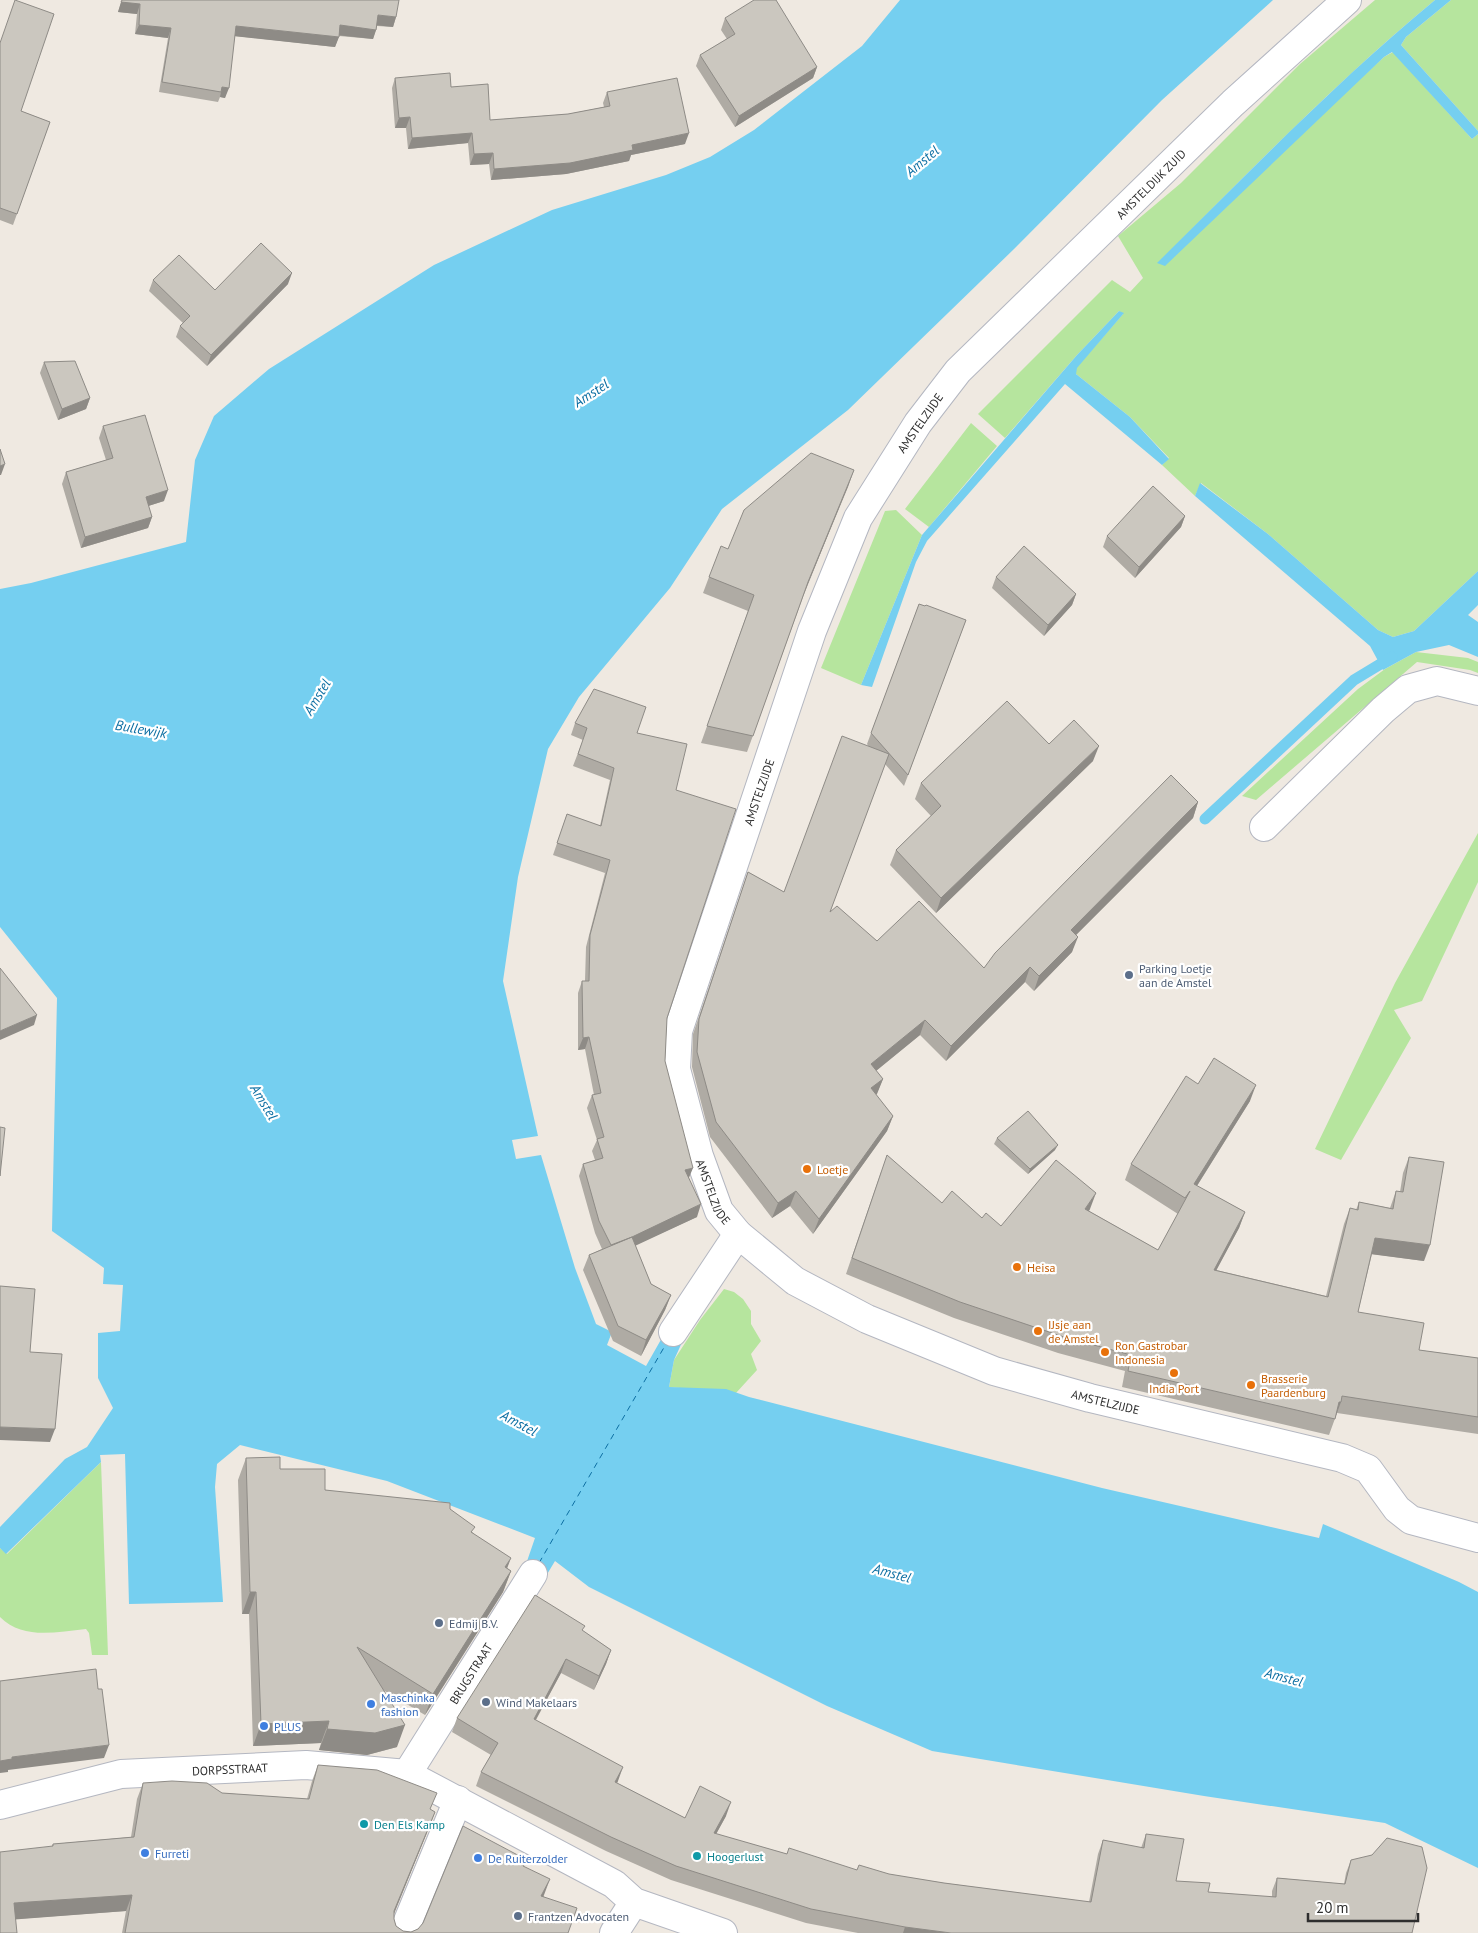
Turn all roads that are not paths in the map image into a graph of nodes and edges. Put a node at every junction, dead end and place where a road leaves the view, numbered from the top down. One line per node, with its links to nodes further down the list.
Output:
1 (1347, 0): 2 (street, AMSTELDIJK ZUID)
2 (958, 371): 5 (street, AMSTELZIJDE)
3 (1478, 691): 4 (street)
4 (1264, 827)
5 (738, 1234): 6 (street, AMSTELZIJDE); 7 (street, AMSTELZIJDE)
6 (673, 1332)
7 (1478, 1538)
8 (533, 1574): 9 (street, BRUGSTRAAT)
9 (407, 1774): 10 (street, DORPSSTRAAT); 11 (street, DORPSSTRAAT)
10 (458, 1800): 12 (street, DORPSSTRAAT); 13 (street)
11 (0, 1805)
12 (634, 1902): 14 (street); 15 (street)
13 (403, 1933)
14 (614, 1933)
15 (723, 1933)

